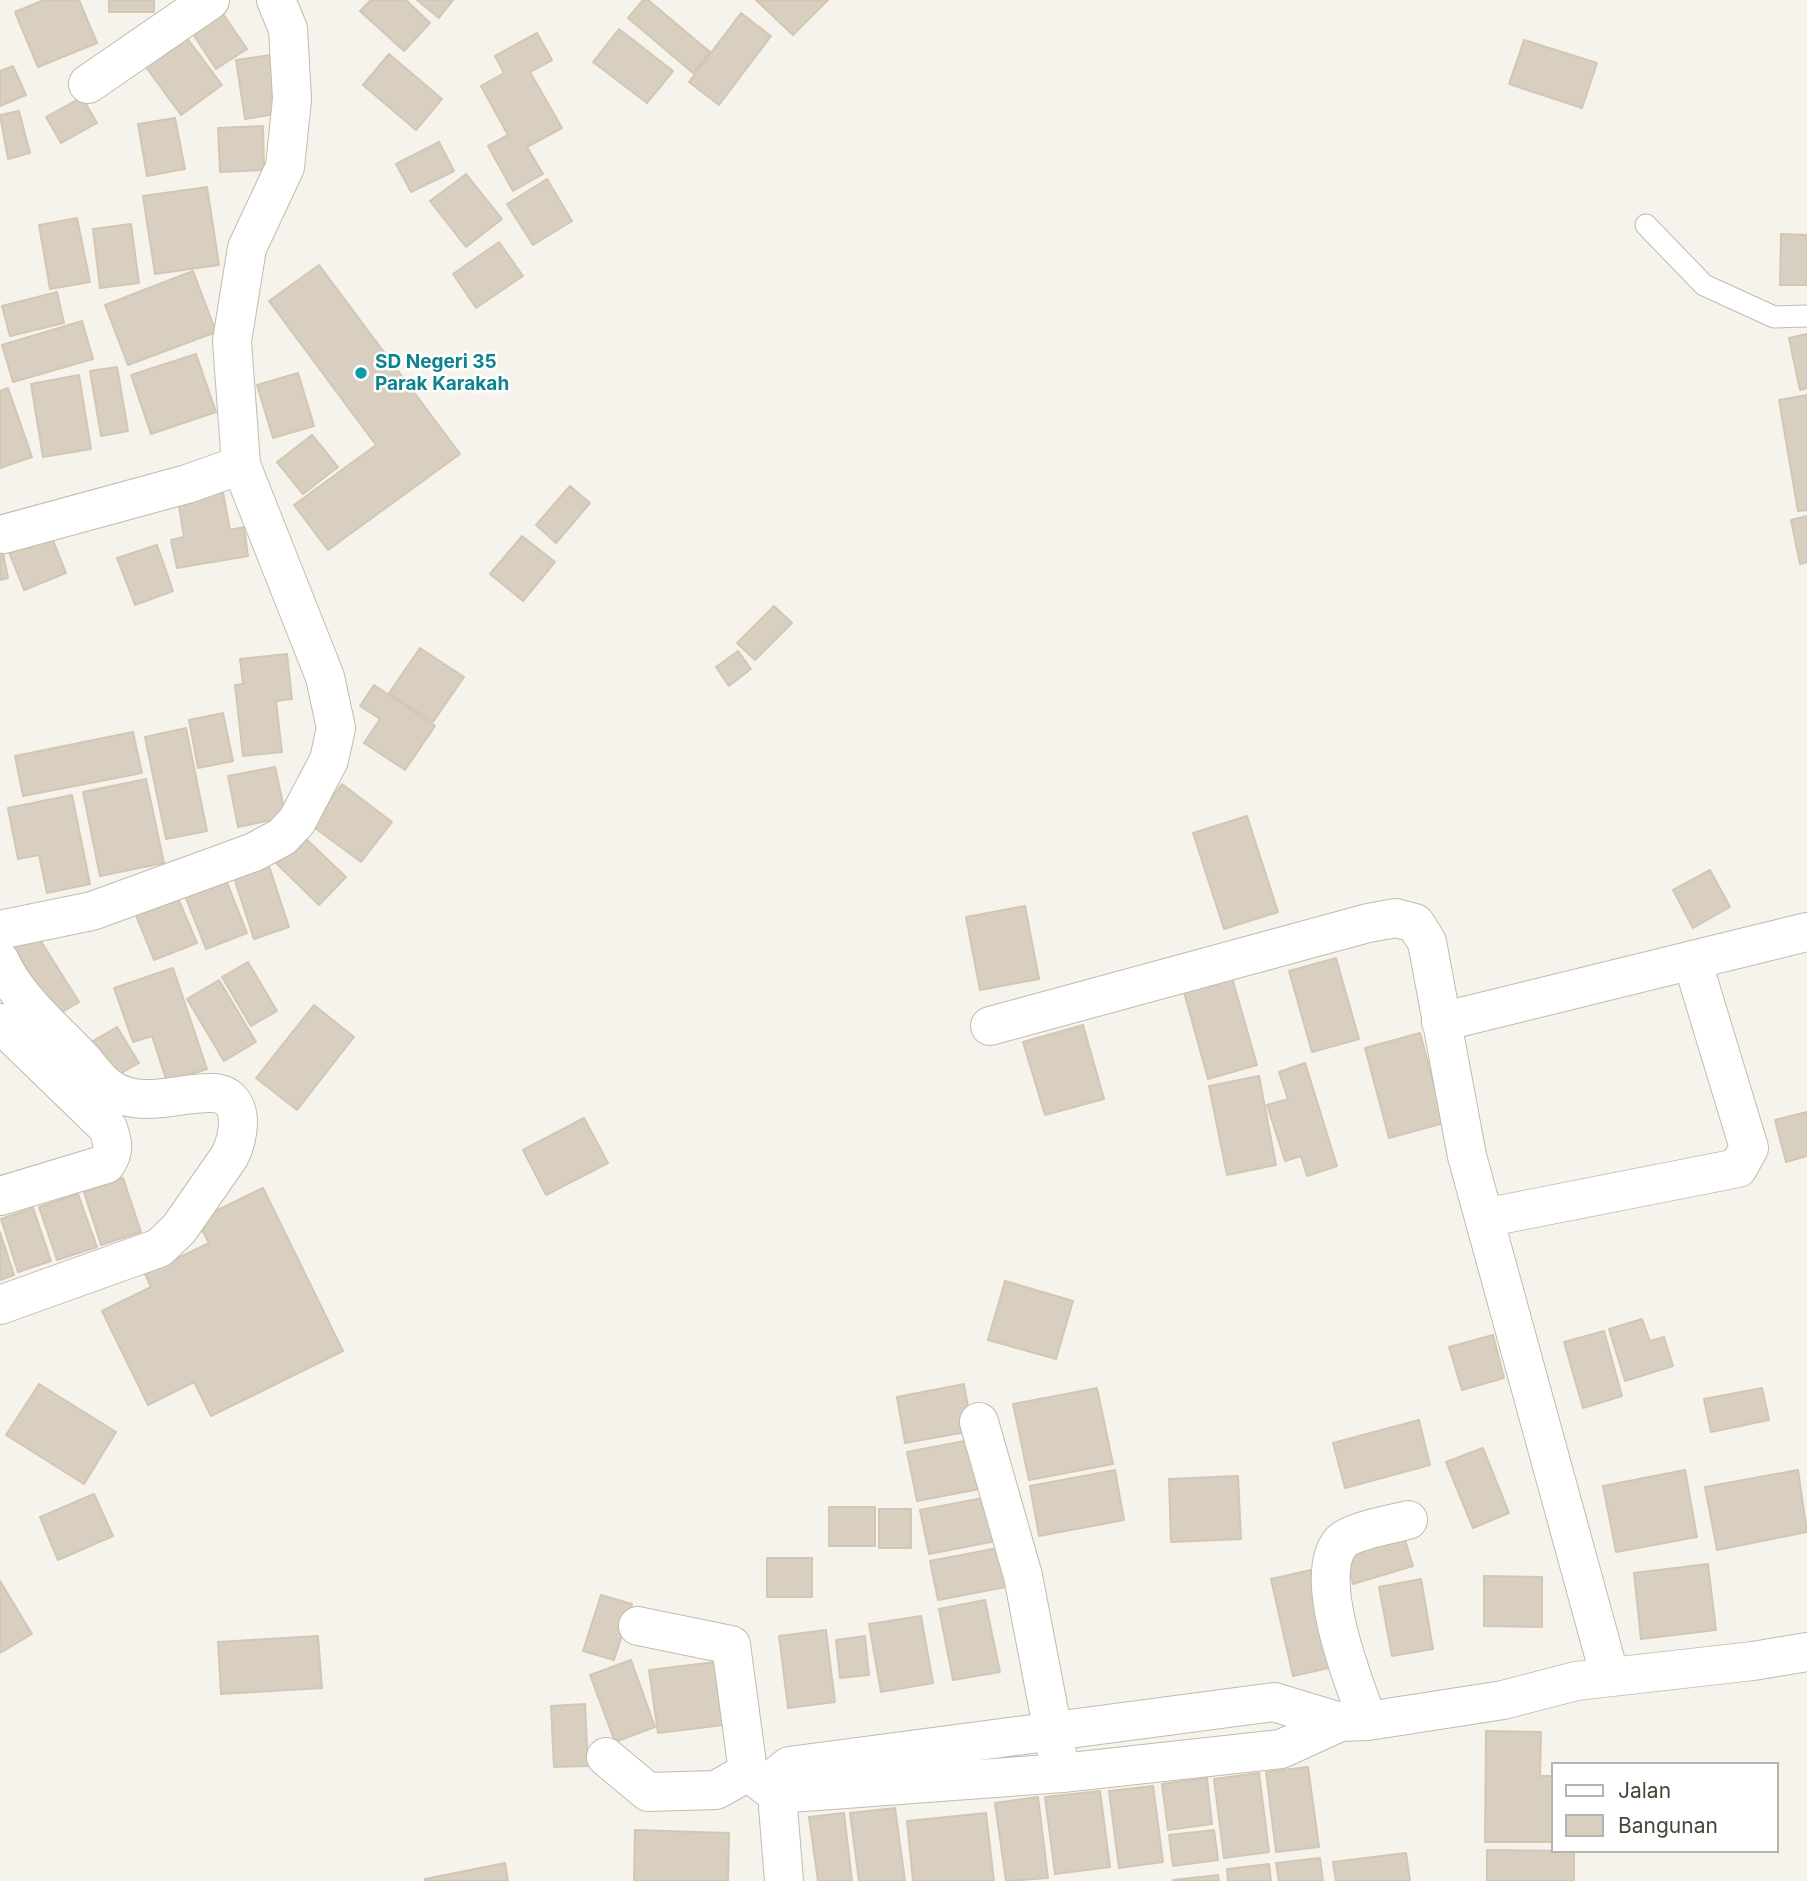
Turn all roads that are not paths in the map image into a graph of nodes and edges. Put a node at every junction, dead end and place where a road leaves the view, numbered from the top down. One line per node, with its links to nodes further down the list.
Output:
1 (210, 0): 3 (street)
2 (276, 0): 6 (street)
3 (88, 84)
4 (1646, 225): 5 (lane)
5 (1807, 316)
6 (241, 465): 7 (street); 8 (street)
7 (4, 534)
8 (0, 930)
9 (1807, 932): 10 (street)
10 (1692, 960): 12 (street); 16 (street)
11 (0, 961): 17 (street)
12 (1441, 1022): 14 (street); 16 (street)
13 (0, 1023): 15 (street)
14 (990, 1026)
15 (0, 1196)
16 (1484, 1218): 22 (street)
17 (0, 1306)
18 (979, 1422): 24 (street)
19 (1408, 1520): 23 (street)
20 (638, 1626): 27 (street)
21 (1807, 1652): 22 (street)
22 (1610, 1677): 23 (street)
23 (1354, 1722): 24 (street); 26 (street)
24 (1052, 1730): 26 (street); 27 (street)
25 (606, 1758): 27 (street)
26 (1062, 1773): 27 (street)
27 (763, 1783): 28 (street)
28 (784, 1881)

